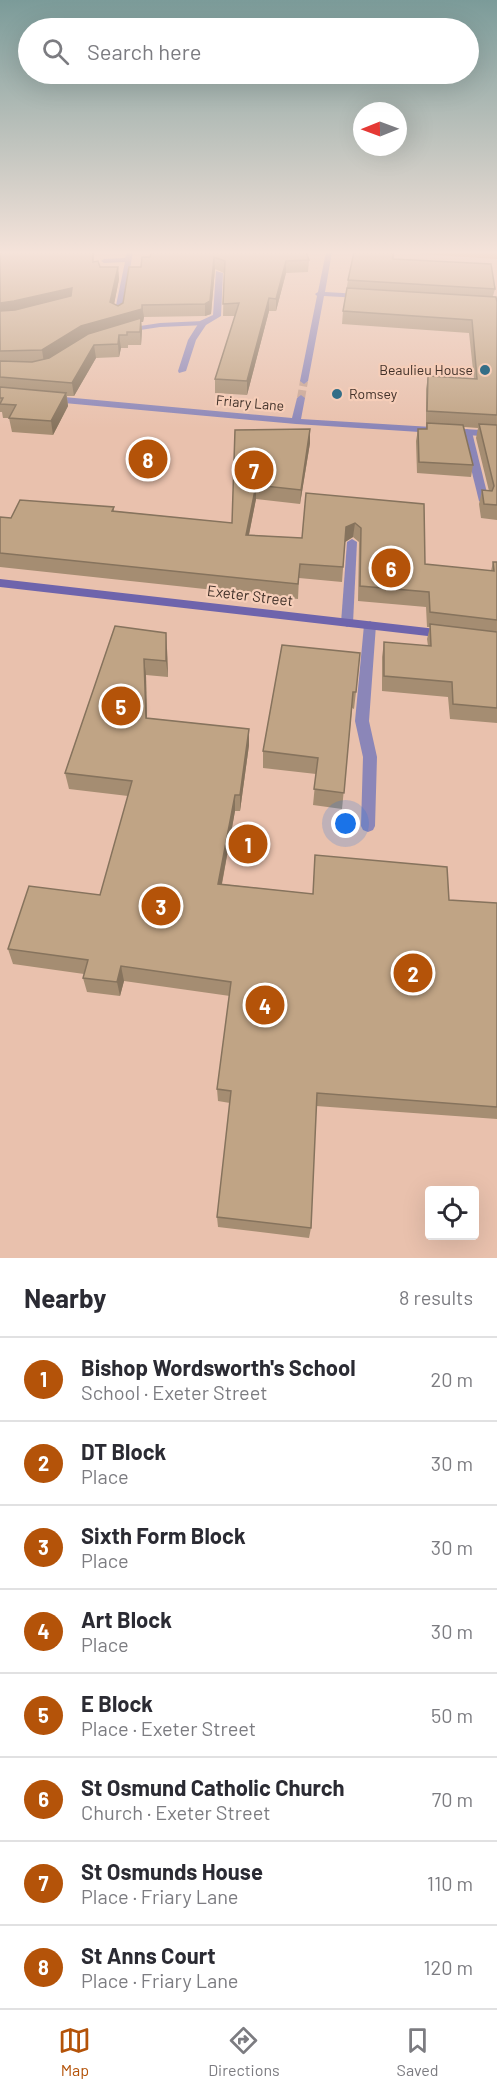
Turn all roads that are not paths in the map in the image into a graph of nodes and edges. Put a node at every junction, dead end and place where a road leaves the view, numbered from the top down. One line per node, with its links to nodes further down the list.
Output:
1 (118, 311): 4 (street)
2 (217, 311): 4 (street)
3 (316, 311): 6 (street)
4 (203, 323): 5 (street)
5 (182, 371)
6 (304, 381)
7 (37, 398): 9 (street, Friary Lane)
8 (301, 398): 9 (street)
9 (296, 421): 10 (street, Friary Lane)
10 (467, 432): 11 (street, Friary Lane); 12 (street)
11 (497, 434)
12 (484, 501)
13 (352, 542): 15 (street)
14 (0, 583): 15 (street, Exeter Street)
15 (347, 623): 16 (street, Exeter Street)
16 (370, 625): 17 (street, Exeter Street); 18 (street)
17 (462, 636)
18 (368, 826)

